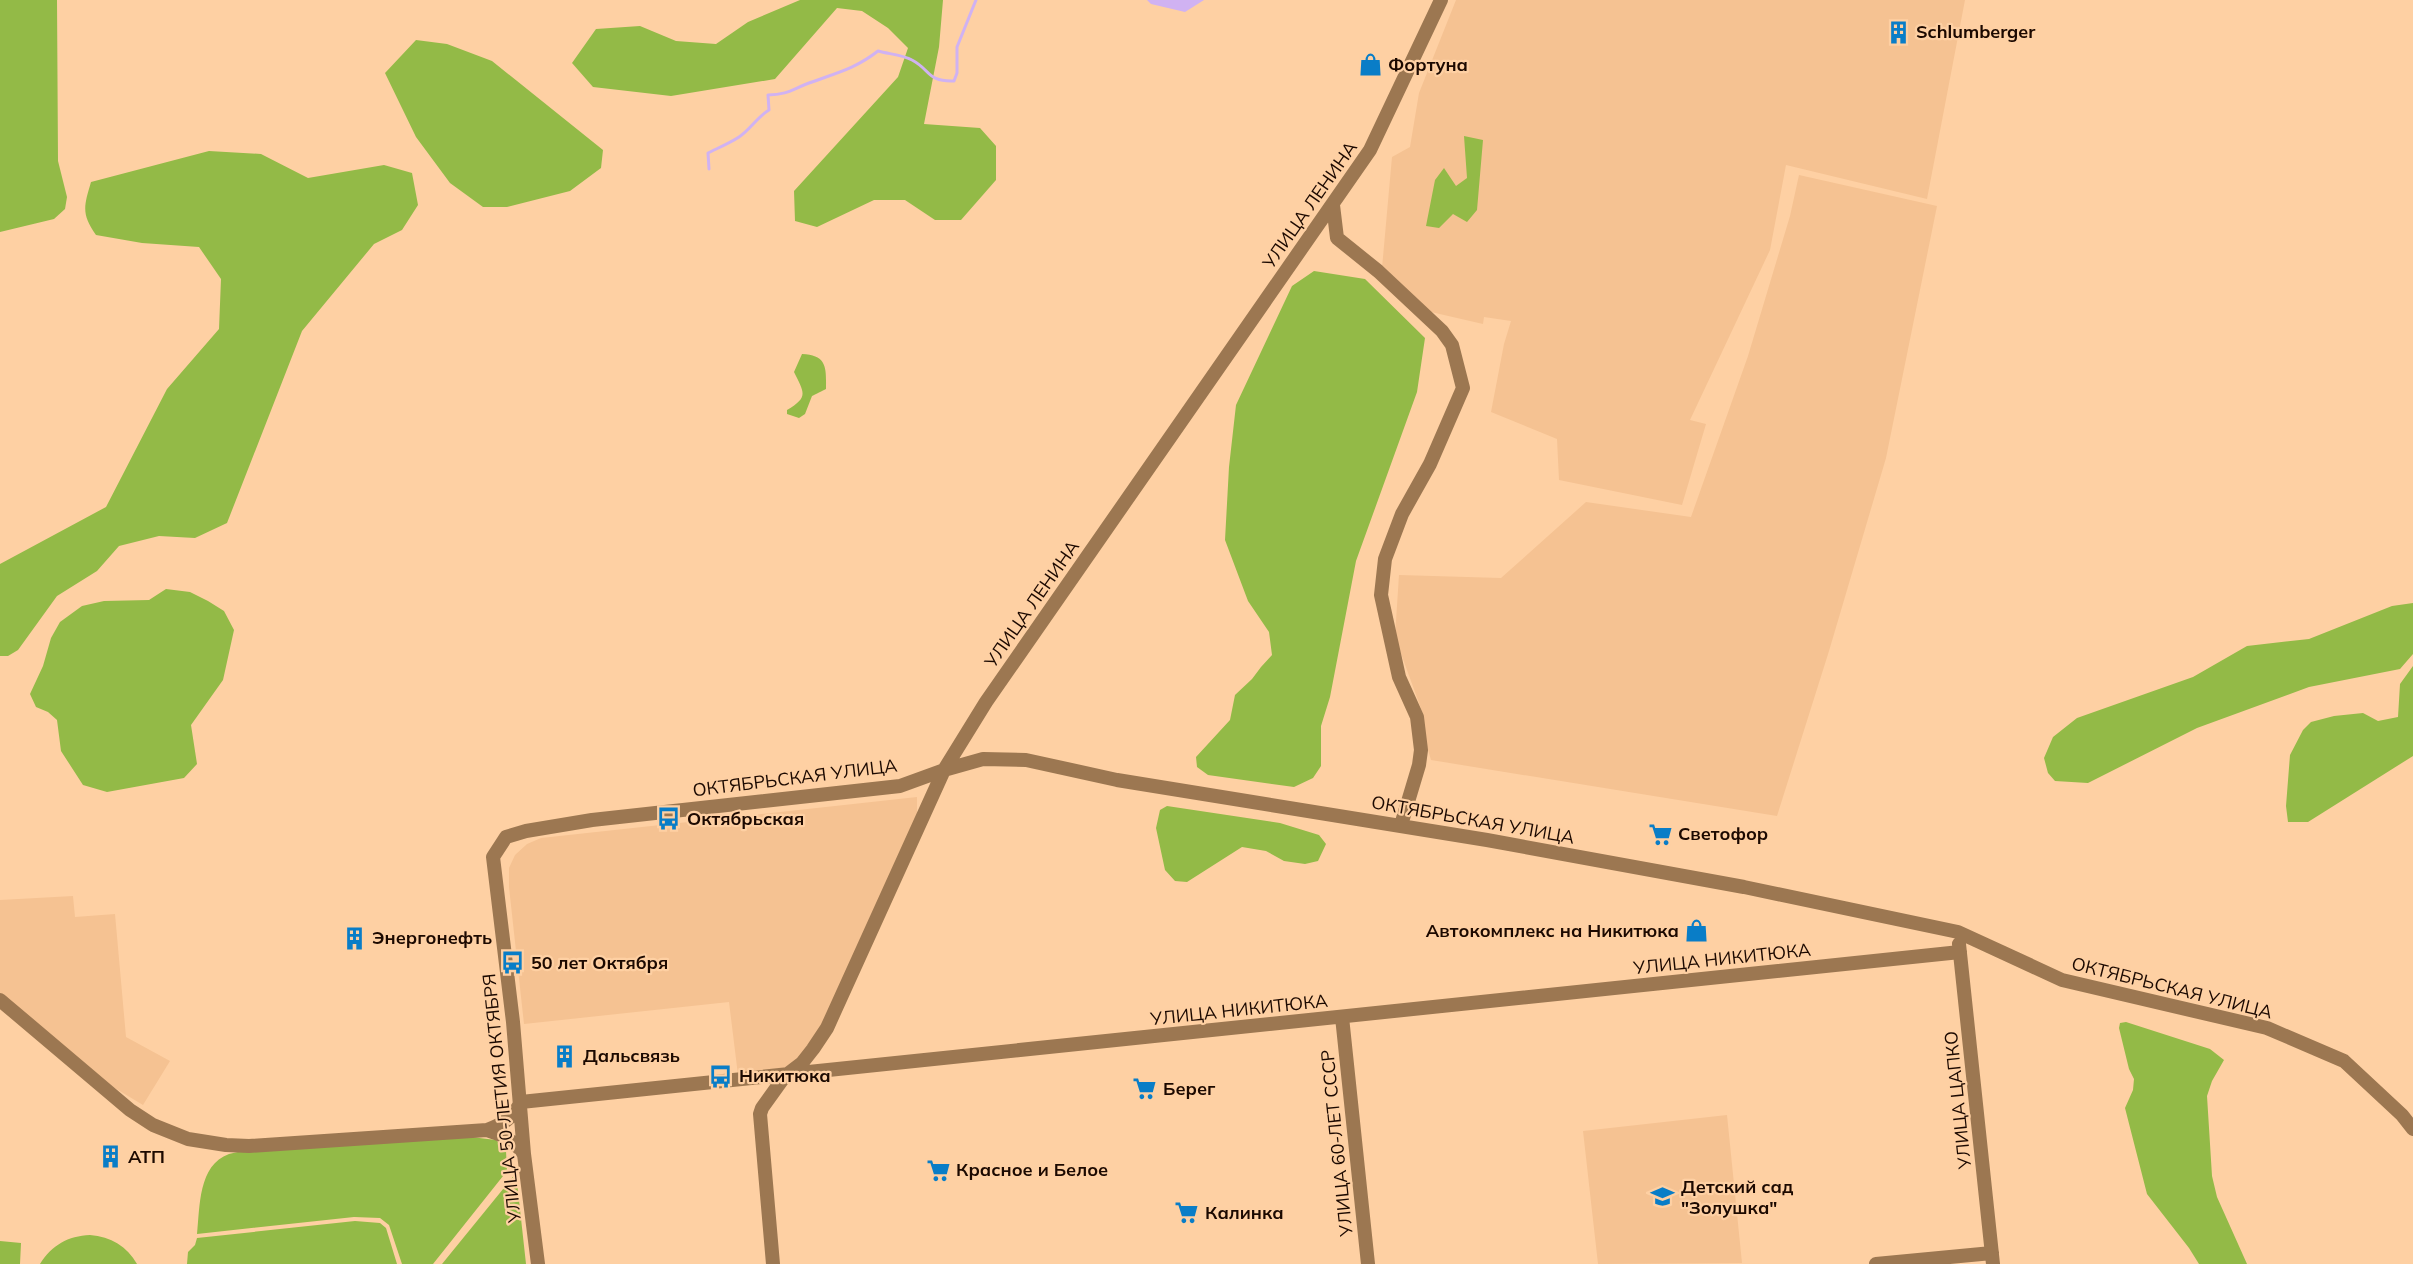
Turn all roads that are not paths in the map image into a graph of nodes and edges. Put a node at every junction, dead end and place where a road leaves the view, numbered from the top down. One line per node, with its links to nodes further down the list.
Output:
1 (1441, 0): 2 (street, УЛИЦА ЛЕНИНА)
2 (1333, 205): 3 (street, УЛИЦА ЛЕНИНА); 4 (street)
3 (1311, 236): 4 (street); 5 (street, УЛИЦА ЛЕНИНА)
4 (1337, 238): 6 (street)
5 (944, 770): 6 (street, ОКТЯБРЬСКАЯ УЛИЦА); 7 (street, ОКТЯБРЬСКАЯ УЛИЦА); 12 (street, УЛИЦА ЛЕНИНА)
6 (1401, 825): 8 (street, ОКТЯБРЬСКАЯ УЛИЦА)
7 (493, 857): 13 (street, УЛИЦА 50-ЛЕТИЯ ОКТЯБРЯ)
8 (1958, 932): 9 (street, УЛИЦА ЦАПКО); 14 (street, ОКТЯБРЬСКАЯ УЛИЦА)
9 (1960, 952): 11 (street, УЛИЦА НИКИТЮКА); 17 (street, УЛИЦА ЦАПКО)
10 (0, 1000): 15 (street)
11 (1342, 1017): 12 (street, УЛИЦА НИКИТЮКА); 20 (street, УЛИЦА 60-ЛЕТ СССР)
12 (785, 1076): 13 (street, УЛИЦА НИКИТЮКА); 19 (street, УЛИЦА ЛЕНИНА)
13 (521, 1102): 15 (street); 16 (street, УЛИЦА 50-ЛЕТИЯ ОКТЯБРЯ)
14 (2413, 1129)
15 (486, 1130): 16 (street)
16 (524, 1154): 18 (street, УЛИЦА 50-ЛЕТИЯ ОКТЯБРЯ)
17 (1993, 1258): 21 (street)
18 (538, 1264)
19 (773, 1264)
20 (1368, 1264)
21 (1876, 1264)

